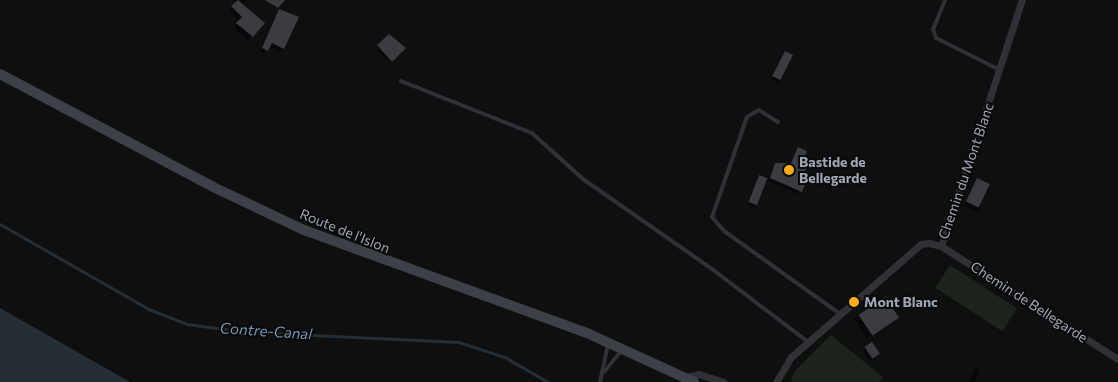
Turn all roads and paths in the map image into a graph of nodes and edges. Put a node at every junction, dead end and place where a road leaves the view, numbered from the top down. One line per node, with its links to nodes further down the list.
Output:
1 (945, 0): 3 (lane)
2 (1022, 0): 3 (street, Chemin du Mont Blanc)
3 (1000, 70): 7 (street, Chemin du Mont Blanc)
4 (0, 74): 9 (street, Route de l'Islon)
5 (401, 81): 10 (lane)
6 (778, 122): 8 (lane)
7 (941, 246): 8 (street, Chemin du Mont Blanc); 12 (street, Chemin de Bellegarde)
8 (840, 314): 10 (street, Chemin du Mont Blanc)
9 (608, 342): 11 (street, Route de l'Islon); 13 (lane)
10 (808, 342): 17 (street, Chemin du Mont Blanc)
11 (623, 348): 13 (lane); 14 (street, Route de l'Islon)
12 (1118, 359)
13 (604, 372): 15 (lane)
14 (689, 380): 16 (street)
15 (600, 382)
16 (724, 382)
17 (776, 382)

